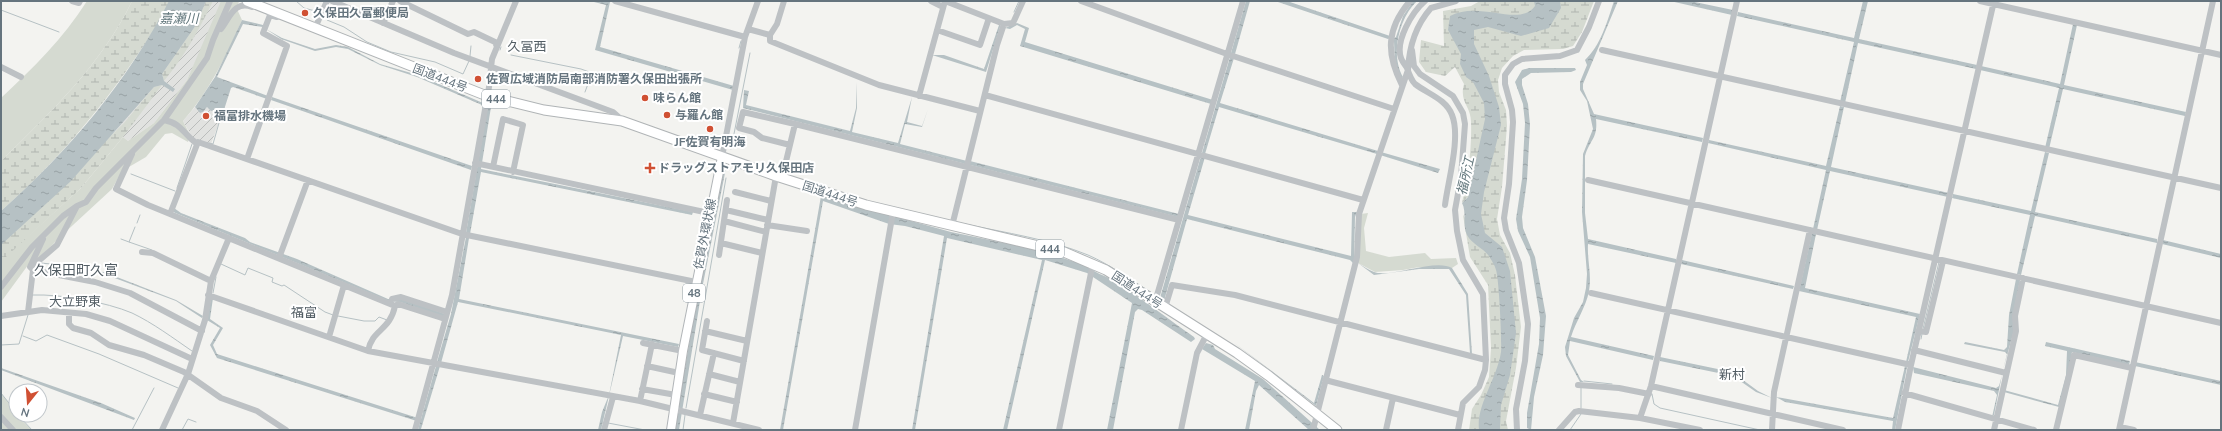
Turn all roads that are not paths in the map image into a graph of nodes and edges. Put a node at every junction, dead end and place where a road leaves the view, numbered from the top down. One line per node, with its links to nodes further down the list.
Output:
1 (72, 1): 2 (street)
2 (80, 1)
3 (230, 1): 33 (street)
4 (327, 1): 30 (street)
5 (332, 1): 28 (street)
6 (393, 1): 28 (street)
7 (400, 1): 37 (street)
8 (516, 1): 37 (street)
9 (615, 1): 35 (street)
10 (758, 1): 31 (street)
11 (784, 1): 34 (street)
12 (931, 1): 25 (street)
13 (1023, 1): 29 (street)
14 (1081, 1): 40 (street)
15 (1243, 1): 40 (street)
16 (1410, 1): 47 (street)
17 (1424, 1): 44 (street)
18 (1456, 1): 36 (street)
19 (1599, 1): 183 (street)
20 (1737, 1): 46 (street)
21 (1980, 1): 24 (street)
22 (2213, 1): 39 (street)
23 (244, 2): 26 (highway, 国道444号 / 444); 33 (street)
24 (1993, 2): 39 (street); 56 (street)
25 (944, 3): 27 (street); 32 (street)
26 (274, 14): 30 (highway, 国道444号 / 444); 62 (street)
27 (989, 18): 29 (street); 32 (street)
28 (383, 23): 43 (street)
29 (1004, 24): 48 (street)
30 (315, 28): 49 (highway, 国道444号 / 444)
31 (748, 29): 34 (street); 35 (street)
32 (937, 30): 50 (street)
33 (218, 32): 53 (street)
34 (770, 35): 50 (street)
35 (745, 37): 61 (street)
36 (1412, 46): 44 (street); 136 (street)
37 (497, 47): 43 (street)
38 (1602, 50): 46 (street)
39 (2202, 51): 41 (street); 68 (street)
40 (1227, 54): 51 (street); 60 (street)
41 (2221, 55)
42 (1, 67): 45 (street)
43 (490, 67): 49 (street); 54 (street)
44 (1408, 70): 47 (street); 77 (street)
45 (21, 77)
46 (1720, 77): 56 (street); 76 (street)
47 (1402, 85): 51 (street)
48 (985, 95): 52 (street); 60 (street)
49 (488, 96): 54 (highway, 国道444号 / 444); 63 (street)
50 (919, 96): 52 (street)
51 (1394, 109): 74 (street)
52 (980, 111): 65 (street)
53 (164, 120): 57 (street); 59 (street)
54 (622, 121): 61 (highway, 国道444号 / 444)
55 (795, 124): 58 (street); 58 (street); 65 (street)
56 (1964, 132): 68 (street); 98 (street)
57 (196, 143): 62 (street); 80 (street)
58 (790, 146): 67 (street)
59 (132, 154): 78 (street); 80 (street)
60 (1199, 154): 74 (street); 83 (street)
61 (722, 157): 67 (highway, 国道444号 / 444); 81 (main road, 佐賀外環状線 / 48)
62 (247, 159): 69 (street)
63 (478, 164): 64 (street); 90 (street)
64 (493, 167): 66 (street); 66 (street)
65 (967, 167): 83 (street); 86 (street)
66 (513, 172): 81 (street)
67 (779, 177): 75 (street); 82 (highway, 国道444号 / 444)
68 (2174, 178): 71 (street); 111 (street)
69 (308, 180): 90 (street); 96 (street)
70 (1588, 180): 76 (street)
71 (2221, 188)
72 (735, 192): 75 (street)
73 (728, 200): 79 (street)
74 (1363, 200): 120 (street)
75 (771, 201): 85 (street)
76 (1692, 204): 87 (street); 113 (street)
77 (1445, 205)
78 (77, 206): 91 (street); 101 (street)
79 (726, 210): 84 (street); 85 (street)
80 (171, 211): 92 (street)
81 (709, 213): 104 (main road, 佐賀外環状線 / 48)
82 (892, 218): 86 (highway, 国道444号 / 444); 177 (street)
83 (1179, 220): 109 (street)
84 (724, 221): 89 (street); 93 (street)
85 (768, 222): 88 (street); 89 (street)
86 (952, 226): 100 (highway, 国道444号 / 444)
87 (1810, 230): 98 (street); 127 (street)
88 (807, 231)
89 (766, 232): 95 (street)
90 (466, 235): 104 (street); 115 (street)
91 (42, 238): 101 (street); 106 (street)
92 (229, 238): 96 (street); 103 (street)
93 (721, 243): 95 (street); 97 (street)
94 (142, 252): 103 (street)
95 (762, 253): 128 (street)
96 (281, 255): 105 (street)
97 (719, 255)
98 (1936, 259): 99 (street); 124 (street)
99 (1943, 261): 102 (street); 124 (street)
100 (1092, 265): 109 (highway, 国道444号 / 444); 178 (street)
101 (33, 270): 114 (street); 122 (street)
102 (2023, 278): 111 (street); 144 (street)
103 (211, 281): 108 (street)
104 (696, 282): 132 (main road, 佐賀外環状線 / 48)
105 (344, 285): 110 (street); 126 (street)
106 (1, 287)
107 (1591, 293): 113 (street)
108 (211, 296): 122 (street); 126 (street)
109 (1155, 302): 112 (highway, 国道444号 / 444)
110 (393, 303): 115 (street); 118 (street); 133 (street)
111 (2146, 306): 121 (street); 141 (street)
112 (1165, 308): 120 (street); 125 (highway, 国道444号 / 444)
113 (1668, 310): 127 (street); 149 (street)
114 (28, 312): 116 (street); 117 (street)
115 (447, 312): 118 (street)
116 (69, 313): 135 (street); 142 (street)
117 (1, 316)
118 (446, 319): 138 (street)
119 (707, 321): 123 (street)
120 (1340, 322): 136 (street); 146 (street)
121 (2221, 323)
122 (202, 331): 135 (street)
123 (705, 331): 128 (street); 134 (street)
124 (1918, 331): 131 (street)
125 (1207, 334): 160 (highway, 国道444号 / 444); 179 (street)
126 (329, 337): 133 (street)
127 (1785, 337): 139 (street); 163 (street)
128 (747, 341): 137 (street)
129 (643, 343): 130 (street)
130 (652, 344): 132 (street); 140 (street)
131 (1914, 350): 139 (street); 144 (street)
132 (683, 351): 143 (main road, 佐賀外環状線 / 48)
133 (368, 352): 138 (street)
134 (714, 353): 137 (street); 145 (street)
135 (190, 359): 142 (street)
136 (1486, 360): 162 (street)
137 (744, 361): 147 (street)
138 (437, 364): 155 (street); 174 (street)
139 (1911, 365): 151 (street)
140 (647, 366): 143 (street); 150 (street)
141 (2132, 368): 170 (street); 191 (street)
142 (186, 373): 172 (street); 173 (street)
143 (679, 373): 154 (main road, 佐賀外環状線 / 48)
144 (2006, 373): 166 (street)
145 (709, 374): 147 (street); 152 (street)
146 (1325, 380): 156 (street); 160 (street)
147 (740, 382): 158 (street)
148 (1580, 384): 153 (street)
149 (1651, 386): 153 (street); 163 (street)
150 (642, 389): 154 (street); 157 (street)
151 (1904, 393): 166 (street); 188 (street)
152 (704, 394): 158 (street); 161 (street)
153 (1649, 394): 165 (street)
154 (676, 395): 159 (main road, 佐賀外環状線 / 48)
155 (610, 396): 157 (street); 168 (street)
156 (1393, 398): 162 (street); 181 (street)
157 (640, 401): 159 (street)
158 (737, 402): 167 (street)
159 (677, 409): 161 (street); 175 (main road, 佐賀外環状線 / 48)
160 (1316, 413): 169 (street); 180 (highway, 国道444号 / 444)
161 (700, 414): 167 (street)
162 (1460, 415): 182 (street)
163 (1774, 415): 186 (street); 187 (street)
164 (1, 417): 171 (street)
165 (1640, 418): 184 (street); 185 (street)
166 (1996, 419): 189 (street); 190 (street)
167 (733, 423): 176 (street)
168 (604, 425)
169 (1313, 427)
170 (2120, 428): 192 (street)
171 (12, 430)
172 (162, 430)
173 (286, 430)
174 (415, 430)
175 (670, 430)
176 (759, 430)
177 (855, 430)
178 (1059, 430)
179 (1181, 430)
180 (1337, 430)
181 (1386, 430)
182 (1458, 430)
183 (1517, 430)
184 (1559, 430)
185 (1700, 430)
186 (1772, 430)
187 (1843, 430)
188 (1898, 430)
189 (1994, 430)
190 (2034, 430)
191 (2056, 430)
192 (2134, 430)

